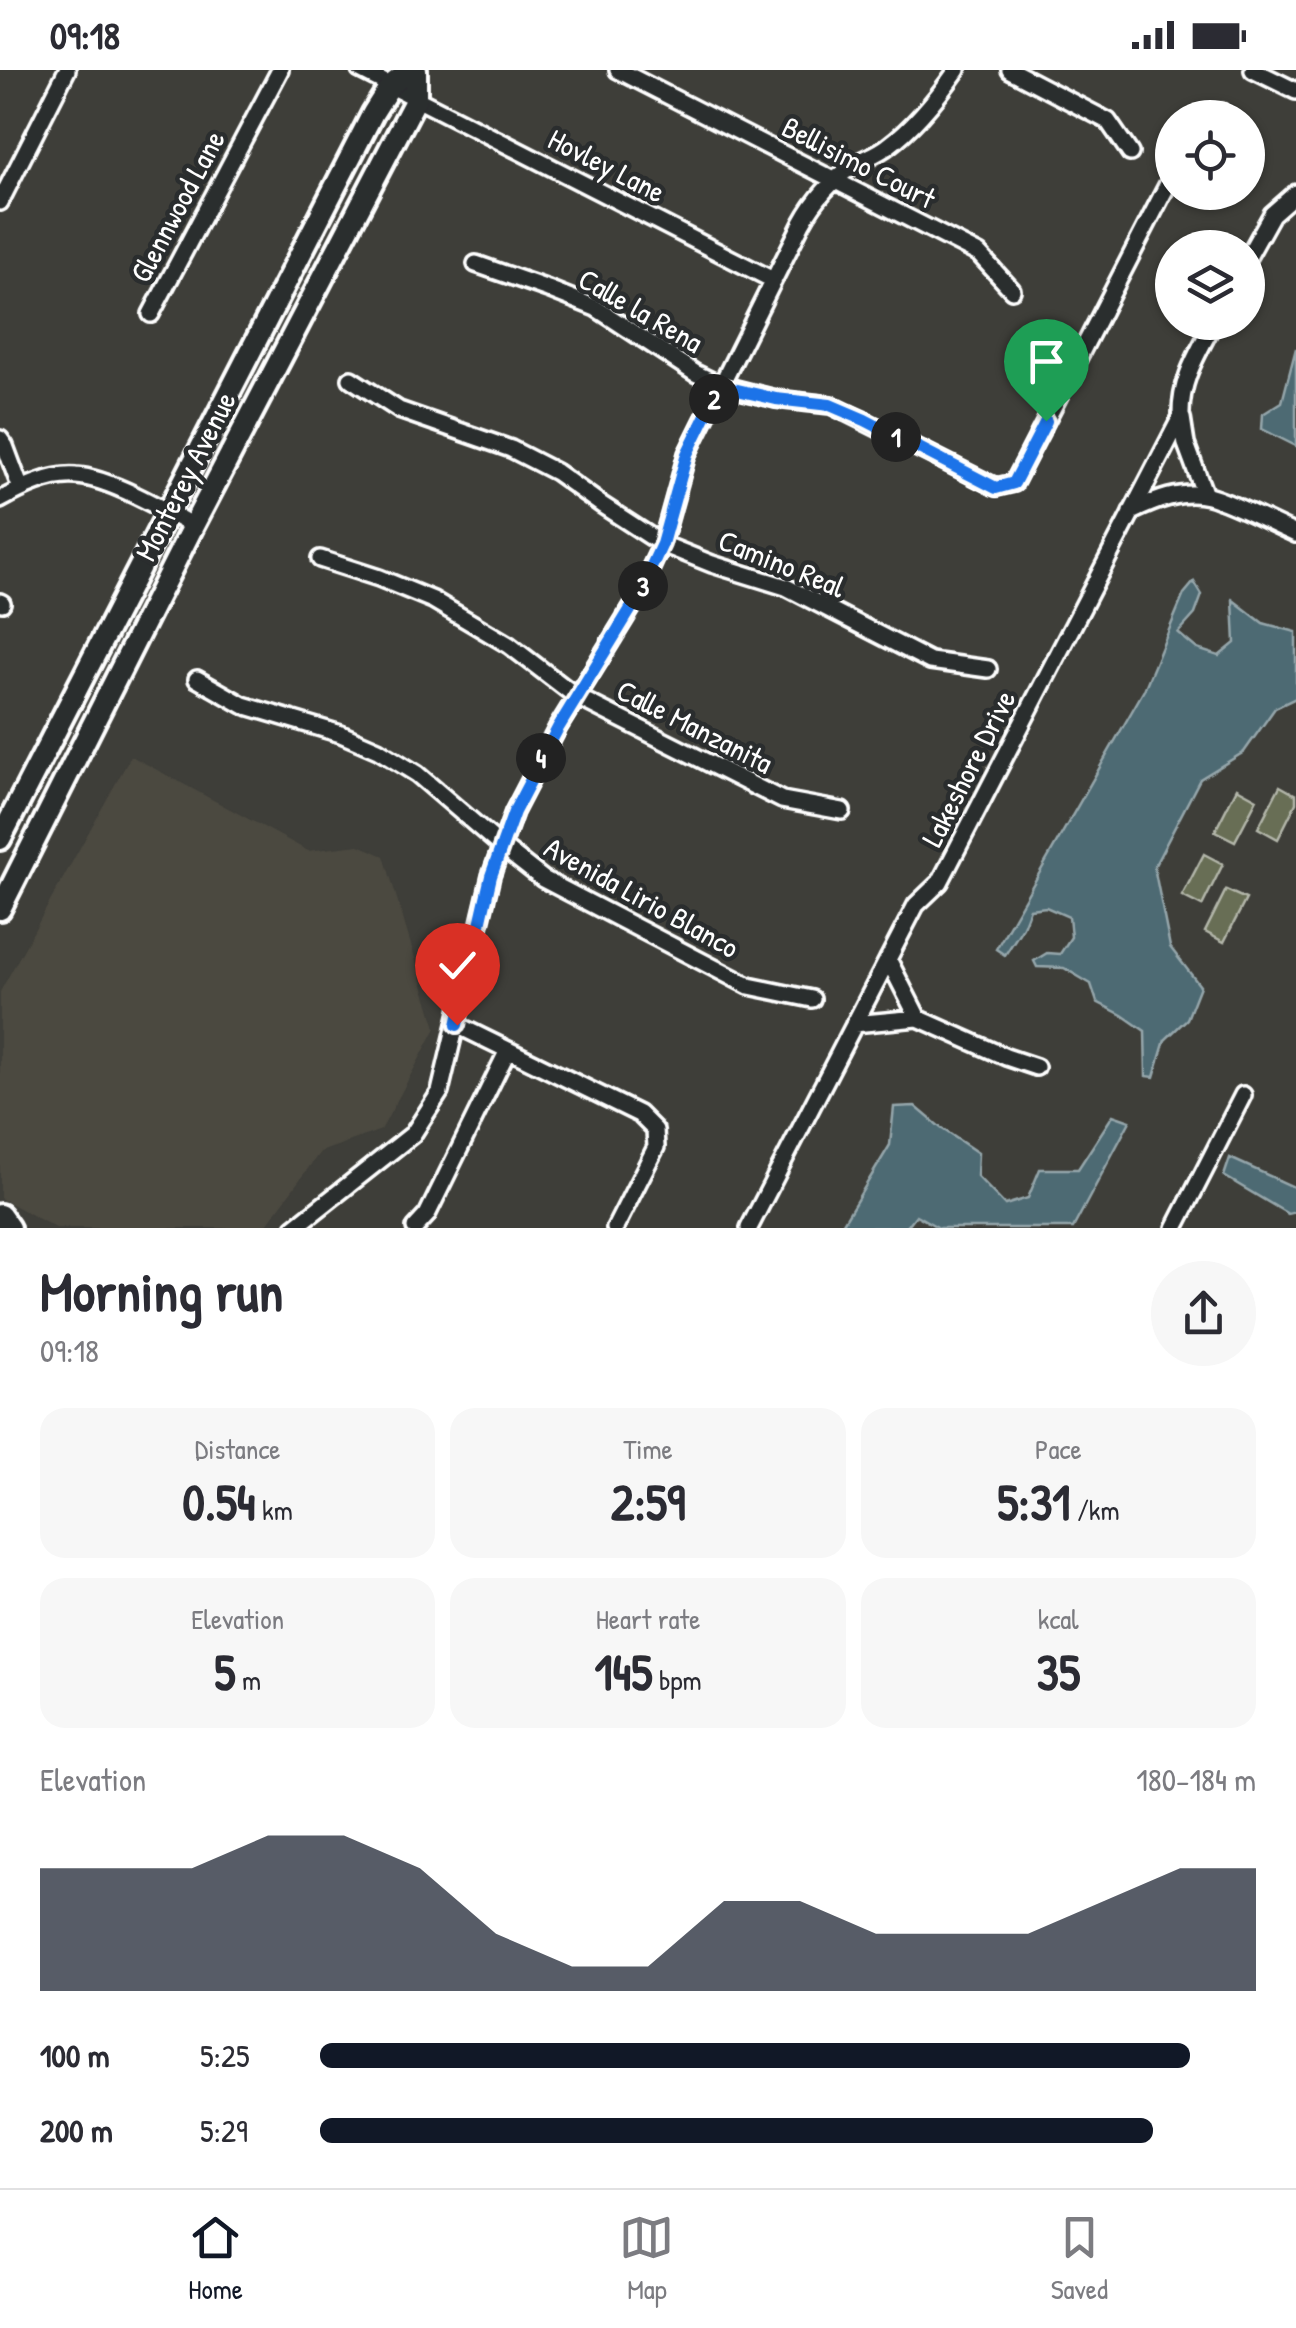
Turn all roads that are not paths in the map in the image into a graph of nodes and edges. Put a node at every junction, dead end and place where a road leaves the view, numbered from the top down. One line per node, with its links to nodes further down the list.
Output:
1 (67, 70): 15 (street)
2 (280, 70): 21 (street, Glennwood Lane)
3 (360, 70): 9 (street, Hovley Lane)
4 (413, 70): 9 (main road, Monterey Avenue); 11 (main road, Monterey Avenue)
5 (618, 70): 13 (street, Bellisimo Court)
6 (956, 70): 13 (street)
7 (1010, 70): 12 (street)
8 (1253, 70): 10 (street)
9 (390, 86): 11 (street, Hovley Lane); 30 (main road, Monterey Avenue)
10 (1296, 92)
11 (416, 99): 19 (street, Hovley Lane); 32 (main road, Monterey Avenue)
12 (1130, 153)
13 (835, 180): 19 (street); 20 (street, Bellisimo Court)
14 (1296, 193): 17 (street)
15 (0, 202)
16 (1155, 209): 24 (street, Calle la Rena)
17 (1261, 230)
18 (476, 264): 24 (street, Calle la Rena)
19 (773, 280): 24 (street)
20 (1012, 290)
21 (152, 314)
22 (1205, 340): 25 (street, Lakeshore Drive)
23 (352, 379): 34 (street, Camino Real)
24 (720, 386): 34 (street)
25 (1182, 417): 28 (street); 31 (street, Lakeshore Drive)
26 (0, 438): 27 (street)
27 (21, 489): 29 (street); 30 (street)
28 (1205, 495): 31 (street); 33 (street)
29 (0, 500)
30 (168, 512): 32 (street); 40 (main road, Monterey Avenue)
31 (1131, 512): 43 (street, Lakeshore Drive)
32 (192, 526): 42 (main road, Monterey Avenue)
33 (1296, 534)
34 (662, 544): 36 (street, Camino Real); 38 (street)
35 (320, 559): 38 (street, Calle Manzanita)
36 (988, 668)
37 (197, 680): 41 (street, Avenida Lirio Blanco)
38 (576, 697): 39 (street, Calle Manzanita); 41 (street)
39 (842, 811)
40 (0, 838)
41 (501, 846): 44 (street, Avenida Lirio Blanco); 47 (street)
42 (0, 910)
43 (888, 959): 45 (street); 46 (street, Lakeshore Drive)
44 (812, 999)
45 (918, 1018): 46 (street); 49 (street)
46 (854, 1024): 56 (street, Lakeshore Drive)
47 (457, 1025): 48 (street); 53 (street)
48 (508, 1050): 54 (street); 55 (street)
49 (1036, 1067)
50 (1243, 1095): 57 (street)
51 (0, 1215): 52 (main road)
52 (5, 1227)
53 (294, 1228)
54 (415, 1228)
55 (616, 1228)
56 (749, 1228)
57 (1174, 1228)

